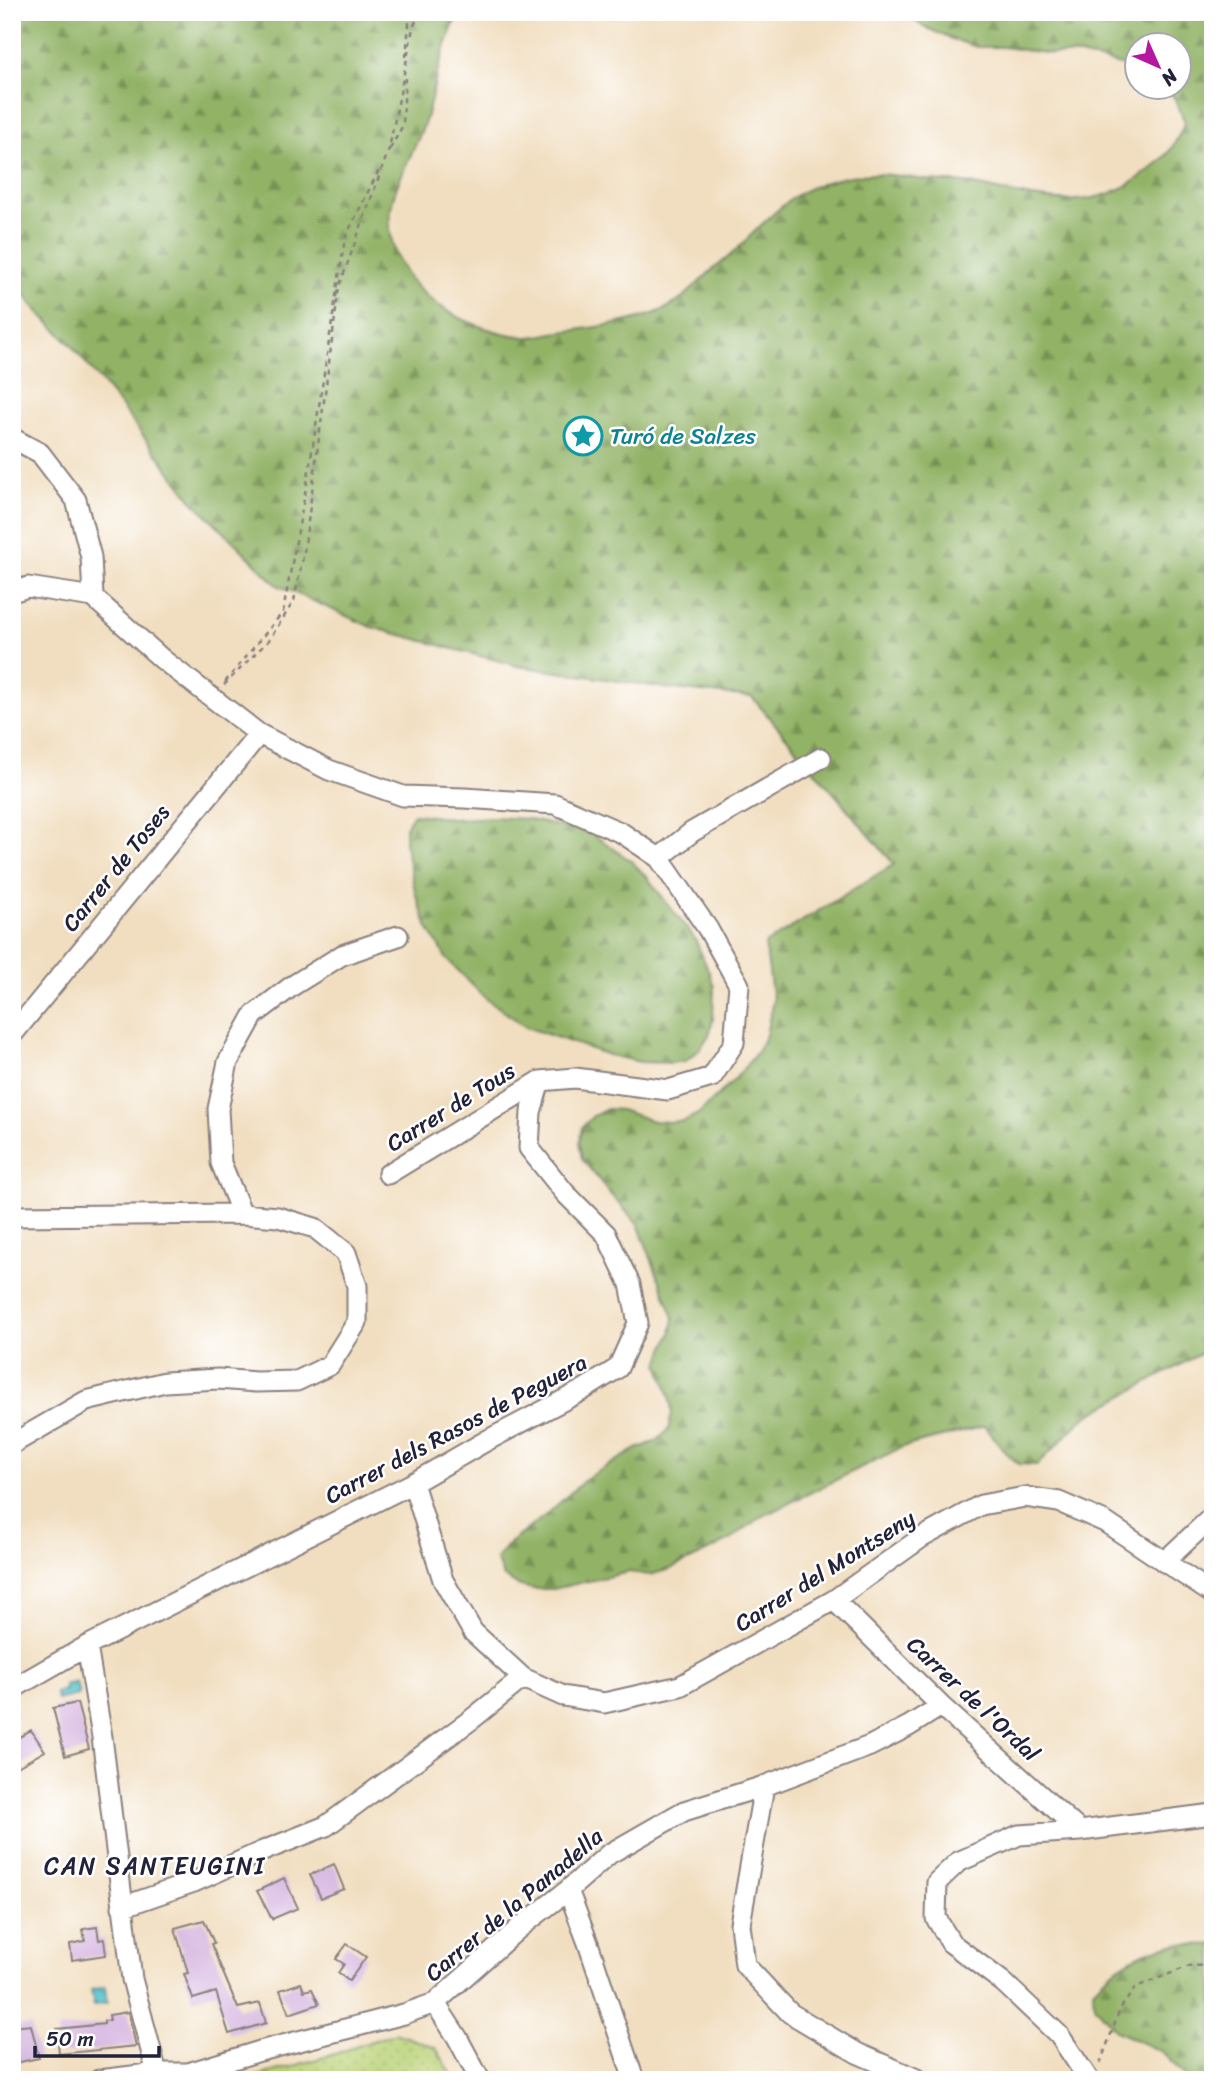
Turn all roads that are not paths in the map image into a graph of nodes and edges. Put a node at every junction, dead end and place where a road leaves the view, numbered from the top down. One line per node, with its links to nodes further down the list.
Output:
1 (12, 438): 3 (street)
2 (12, 592): 3 (street)
3 (93, 597): 4 (street)
4 (259, 734): 6 (street); 8 (street, Carrer de Toses)
5 (821, 758): 6 (street)
6 (659, 858): 9 (street)
7 (398, 936): 11 (street)
8 (12, 1035)
9 (540, 1081): 10 (street, Carrer de Tous); 14 (street, Carrer dels Rasos de Peguera)
10 (388, 1174)
11 (242, 1214): 12 (street); 13 (street)
12 (12, 1216)
13 (12, 1444)
14 (413, 1483): 19 (street, Carrer dels Rasos de Peguera); 20 (street, Carrer del Montseny)
15 (1213, 1516): 16 (street)
16 (1164, 1562): 17 (street, Carrer del Montseny); 18 (street, Carrer del Montseny)
17 (1213, 1594)
18 (834, 1600): 20 (street, Carrer del Montseny); 22 (street, Carrer de l'Ordal)
19 (87, 1646): 21 (street, Carrer dels Rasos de Peguera); 27 (street)
20 (523, 1678): 27 (street)
21 (12, 1689)
22 (941, 1706): 23 (street, Carrer de la Panadella); 25 (street, Carrer de l'Ordal)
23 (764, 1786): 26 (street, Carrer de la Panadella); 34 (street)
24 (1213, 1814): 25 (street)
25 (1080, 1831): 30 (street)
26 (568, 1890): 28 (street, Carrer de la Panadella); 33 (street)
27 (122, 1907): 29 (street)
28 (435, 2003): 29 (street, Carrer de la Panadella); 32 (street)
29 (157, 2073): 31 (street, Carrer de la Panadella)
30 (1093, 2074)
31 (99, 2080)
32 (480, 2080)
33 (634, 2080)
34 (919, 2080)

